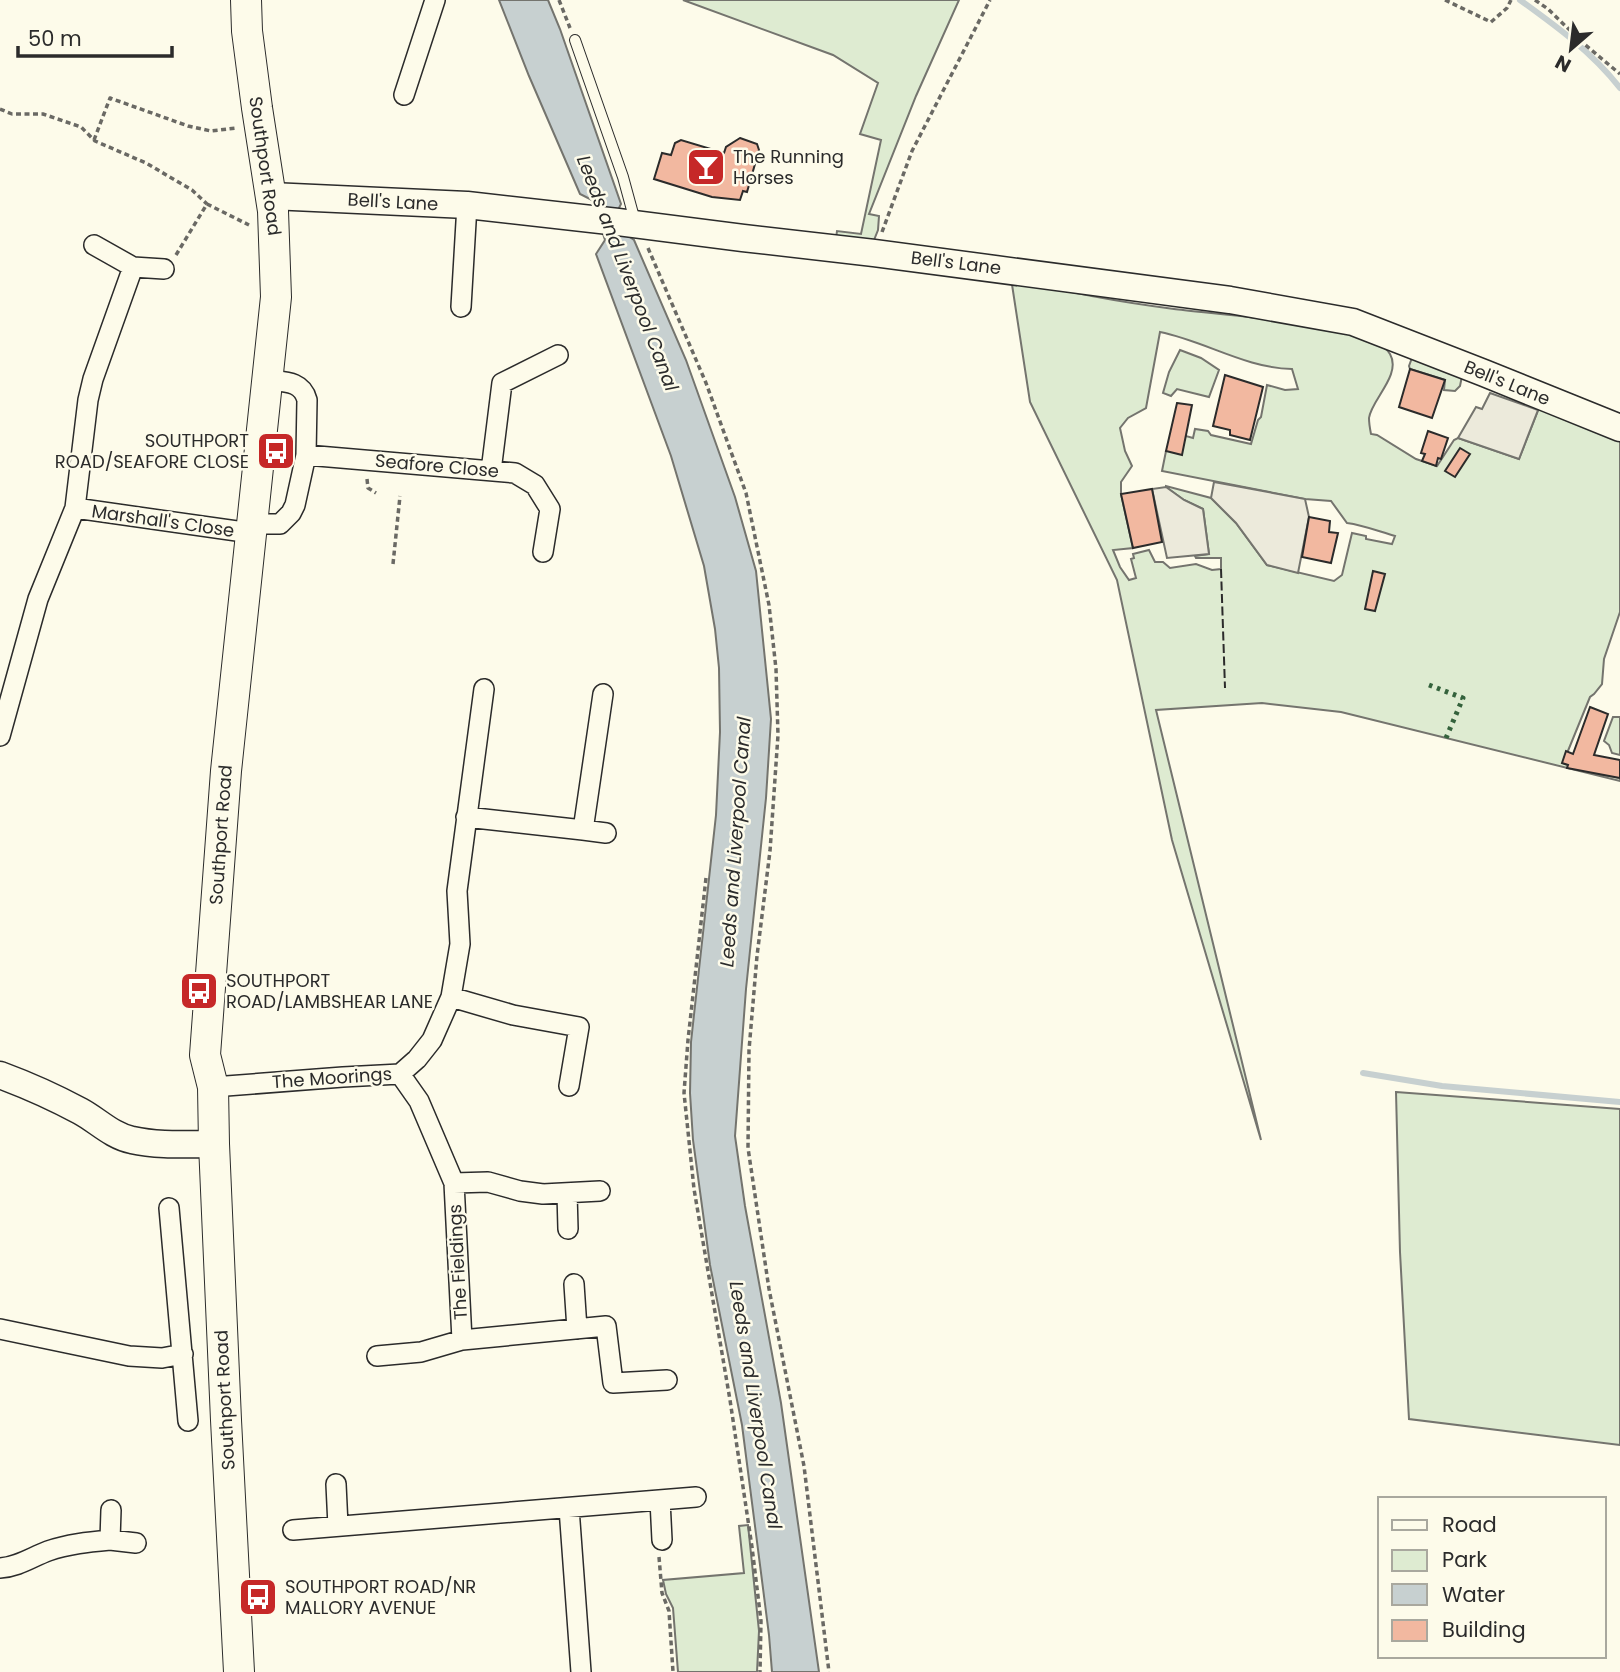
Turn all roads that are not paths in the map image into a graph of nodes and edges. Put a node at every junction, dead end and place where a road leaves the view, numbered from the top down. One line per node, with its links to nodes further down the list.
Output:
1 (246, 0): 5 (main road, Southport Road)
2 (435, 0): 4 (street)
3 (575, 40): 7 (lane)
4 (404, 96)
5 (271, 196): 6 (street, Bell's Lane); 13 (main road, Southport Road)
6 (467, 205): 7 (street, Bell's Lane); 11 (street)
7 (628, 223): 14 (street, Bell's Lane)
8 (94, 245): 10 (street)
9 (166, 265): 10 (street)
10 (133, 267): 17 (street, Marshall's Close)
11 (461, 307)
12 (558, 355): 16 (street)
13 (267, 380): 15 (street); 18 (main road, Southport Road)
14 (1620, 428)
15 (306, 455): 16 (street, Seafore Close); 18 (street)
16 (492, 471): 19 (street, Seafore Close)
17 (75, 508): 18 (street, Marshall's Close); 22 (street, Marshall's Close)
18 (251, 528): 30 (main road, Southport Road)
19 (543, 552)
20 (484, 689): 23 (street, The Moorings)
21 (603, 694): 24 (street)
22 (0, 736)
23 (466, 817): 24 (street); 26 (street, The Moorings)
24 (583, 830): 25 (street)
25 (606, 833)
26 (451, 997): 27 (street, The Moorings); 29 (street)
27 (400, 1074): 30 (street, The Moorings); 32 (street, The Fieldings)
28 (0, 1075): 31 (street)
29 (569, 1086)
30 (213, 1087): 31 (main road, Southport Road)
31 (214, 1144): 56 (main road, Southport Road)
32 (454, 1183): 34 (street, The Fieldings); 40 (street, The Fieldings)
33 (600, 1191): 34 (street, The Fieldings)
34 (567, 1193): 36 (street)
35 (169, 1208): 41 (street)
36 (568, 1229)
37 (574, 1284): 39 (street)
38 (0, 1329): 41 (street)
39 (578, 1329): 40 (street, The Fieldings); 43 (street, The Fieldings)
40 (463, 1340): 42 (street, The Fieldings)
41 (183, 1353): 44 (street)
42 (377, 1356)
43 (667, 1380)
44 (188, 1421)
45 (336, 1484): 50 (street)
46 (695, 1497): 47 (street)
47 (660, 1500): 48 (street); 54 (street)
48 (569, 1508): 50 (street); 57 (street)
49 (111, 1510): 52 (street)
50 (338, 1526): 51 (street)
51 (293, 1530)
52 (110, 1540): 53 (street); 55 (street)
53 (136, 1543)
54 (660, 1544)
55 (0, 1569)
56 (239, 1672)
57 (581, 1672)

